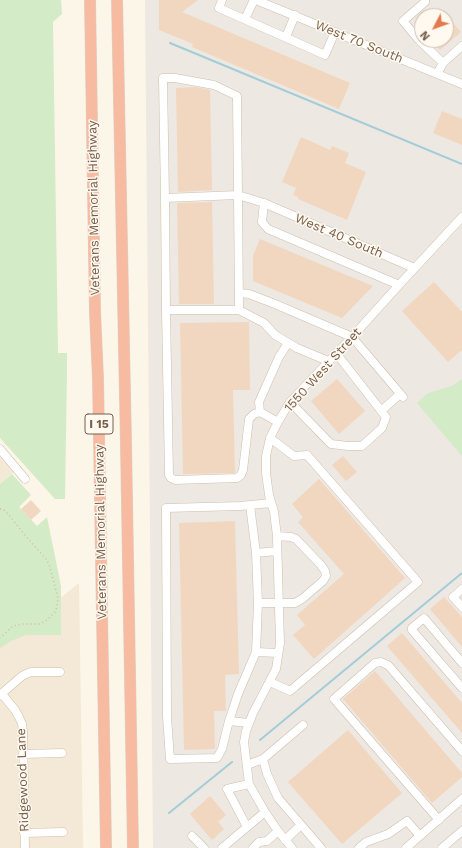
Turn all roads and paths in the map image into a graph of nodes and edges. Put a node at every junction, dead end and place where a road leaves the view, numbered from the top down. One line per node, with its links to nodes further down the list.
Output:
1 (90, 0): 75 (highway, Veterans Memorial Highway / I 15)
2 (117, 0): 76 (highway, Veterans Memorial Highway / I 15)
3 (222, 0): 7 (street)
4 (255, 0): 6 (street, West 70 South); 7 (street)
5 (425, 0): 11 (street)
6 (295, 15): 8 (street, West 70 South); 9 (street)
7 (245, 19): 9 (street)
8 (335, 32): 9 (street); 12 (street, West 70 South)
9 (286, 37)
10 (462, 46): 11 (street)
11 (443, 63): 12 (street)
12 (437, 74): 13 (street, West 70 South)
13 (462, 84)
14 (238, 195): 15 (street, West 40 South); 15 (street); 16 (street, West 40 South); 20 (street)
15 (165, 198): 21 (street)
16 (264, 203): 18 (street, West 40 South); 19 (street)
17 (462, 218): 18 (street, 1550 West Street)
18 (414, 268): 19 (street, 1550 West Street)
19 (399, 285): 23 (street, 1550 West Street)
20 (239, 293): 22 (street); 23 (street)
21 (166, 310): 22 (street); 29 (street)
22 (239, 310): 24 (street)
23 (352, 337): 25 (street, 1550 West Street); 28 (street)
24 (288, 342): 26 (street); 29 (street)
25 (336, 353): 26 (street, 1550 West Street); 28 (street)
26 (328, 361): 27 (street, 1550 West Street)
27 (290, 402): 28 (street); 30 (street, 1550 West Street)
28 (381, 411)
29 (260, 412): 30 (street)
30 (278, 422): 31 (street, 1550 West Street)
31 (270, 438): 34 (street, 1550 West Street); 49 (street)
32 (0, 449): 33 (street)
33 (25, 479)
34 (271, 503): 35 (street); 37 (street, 1550 West Street)
35 (250, 505): 39 (street); 52 (street)
36 (0, 509): 44 (path)
37 (277, 536): 38 (street, 1550 West Street); 42 (street)
38 (277, 551): 39 (street); 42 (street, 1550 West Street)
39 (256, 553): 41 (street)
40 (462, 589): 43 (street)
41 (258, 603): 42 (street); 45 (street)
42 (278, 603): 46 (street, 1550 West Street)
43 (462, 607)
44 (0, 638)
45 (256, 652): 46 (street); 52 (street)
46 (278, 653): 49 (street, 1550 West Street)
47 (462, 663): 50 (street)
48 (60, 672): 51 (street)
49 (270, 682): 53 (street, 1550 West Street)
50 (462, 688)
51 (1, 695): 57 (street, Ridgewood Lane)
52 (229, 721): 53 (street)
53 (249, 723): 59 (street, 1550 West Street)
54 (303, 725): 58 (street)
55 (462, 751): 63 (street)
56 (62, 753): 57 (street)
57 (23, 754): 69 (street, Ridgewood Lane)
58 (263, 759): 59 (street); 64 (street)
59 (247, 765): 60 (street, 1550 West Street)
60 (249, 784): 62 (street); 65 (street)
61 (462, 799): 63 (street)
62 (265, 812): 65 (street); 66 (street)
63 (439, 820): 71 (street)
64 (301, 824): 72 (street); 81 (street)
65 (247, 827): 78 (street)
66 (278, 831): 72 (street); 79 (street)
67 (462, 831): 83 (street)
68 (63, 832): 69 (street)
69 (24, 833): 74 (street, Ridgewood Lane)
70 (192, 836): 77 (street)
71 (420, 836): 73 (street); 82 (street)
72 (285, 840): 80 (street)
73 (409, 847)
74 (25, 848)
75 (106, 848)
76 (133, 848)
77 (204, 848)
78 (222, 848)
79 (253, 848)
80 (292, 848)
81 (321, 848)
82 (359, 848)
83 (442, 848)

